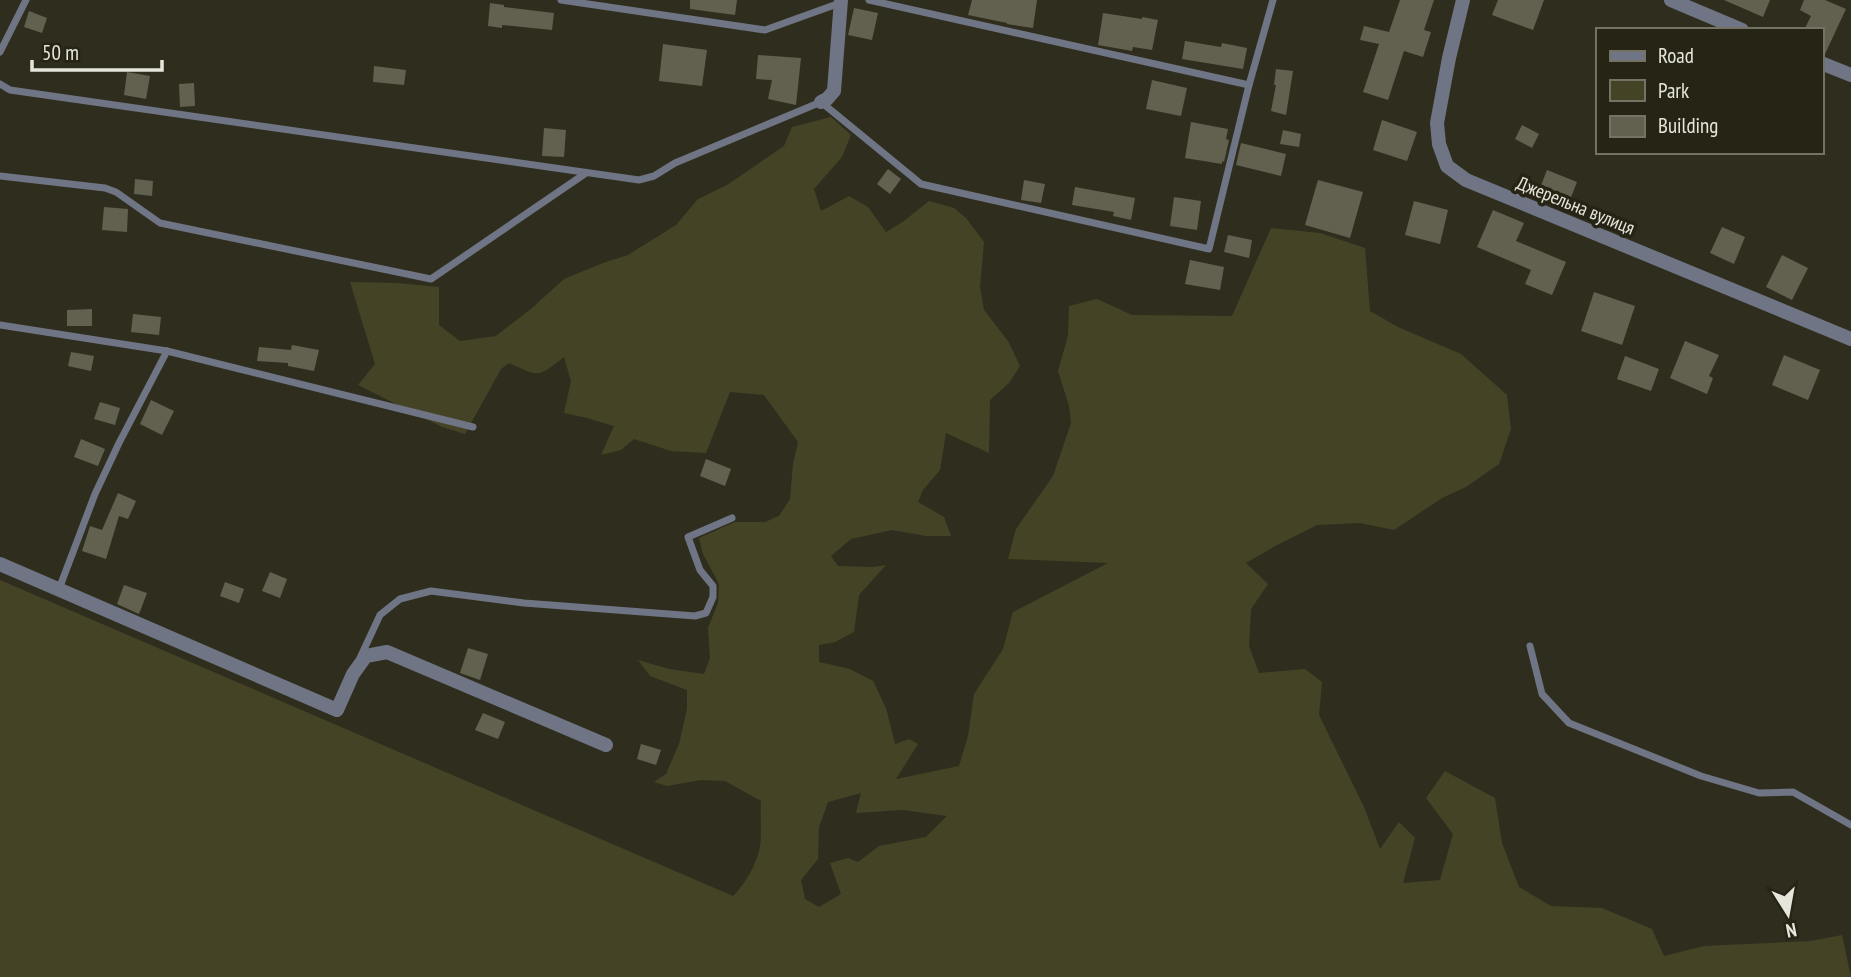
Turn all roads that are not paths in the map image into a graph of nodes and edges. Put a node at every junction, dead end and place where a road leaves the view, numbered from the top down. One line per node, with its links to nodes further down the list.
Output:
1 (26, 0): 9 (lane)
2 (561, 0): 7 (lane)
3 (869, 0): 13 (lane)
4 (1273, 0): 13 (lane)
5 (1463, 0): 18 (street, Джерельна вулиця)
6 (1671, 0): 8 (street)
7 (841, 1): 14 (street)
8 (1737, 28)
9 (0, 52)
10 (1823, 64): 11 (street)
11 (1851, 75)
12 (0, 84): 15 (lane)
13 (1249, 85): 14 (lane)
14 (821, 102): 15 (lane)
15 (587, 172): 16 (lane)
16 (0, 176)
17 (0, 325): 19 (lane)
18 (1851, 339)
19 (167, 351): 20 (lane); 23 (lane)
20 (473, 427)
21 (732, 518): 25 (lane)
22 (0, 564): 23 (street)
23 (59, 590): 25 (street)
24 (1530, 646): 27 (lane)
25 (353, 674): 26 (street)
26 (606, 745)
27 (1851, 825)

